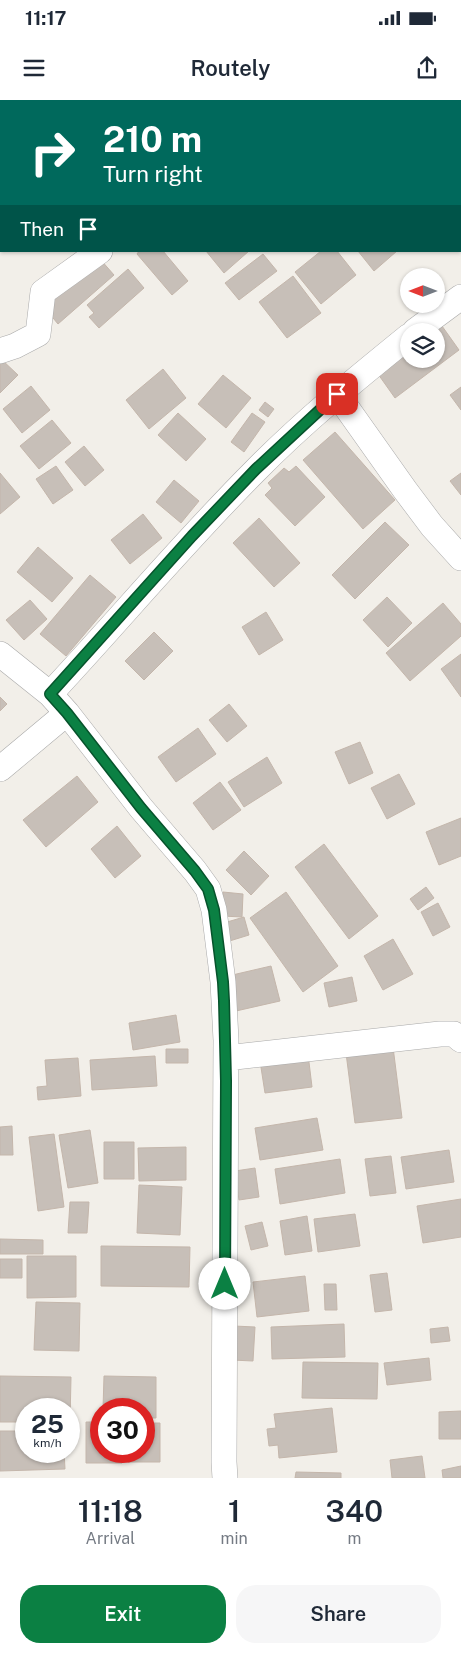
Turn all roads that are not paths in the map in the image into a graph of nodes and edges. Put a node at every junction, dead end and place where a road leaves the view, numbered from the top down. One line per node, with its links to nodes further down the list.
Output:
1 (99, 252): 5 (street)
2 (461, 297): 3 (street)
3 (426, 323)
4 (400, 343): 6 (street)
5 (0, 351)
6 (337, 394): 7 (street); 9 (street)
7 (461, 558)
8 (0, 654): 9 (street)
9 (50, 694): 10 (street)
10 (67, 713): 11 (street); 13 (street)
11 (0, 769)
12 (461, 1040): 13 (street)
13 (226, 1058): 14 (street)
14 (225, 1478)

